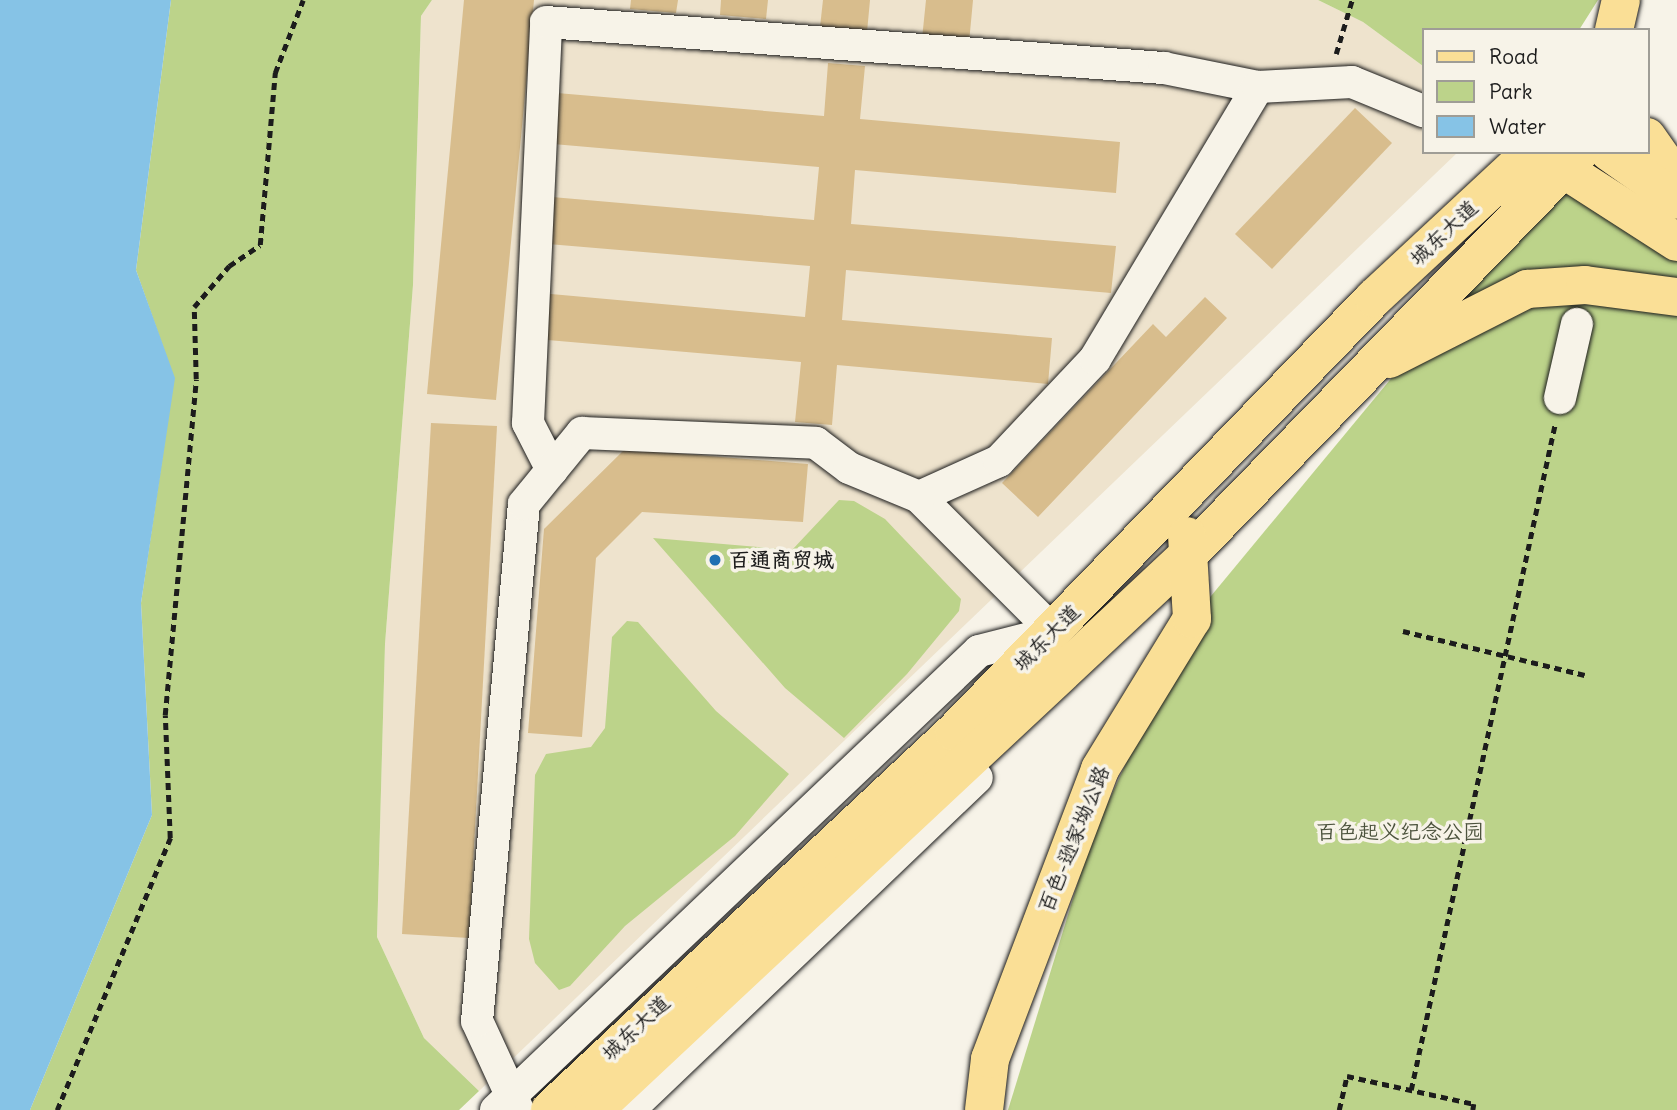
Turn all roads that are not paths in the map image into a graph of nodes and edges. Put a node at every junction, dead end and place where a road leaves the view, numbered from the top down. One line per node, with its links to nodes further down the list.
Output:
1 (1621, 0): 3 (main road)
2 (1647, 0): 4 (main road)
3 (1614, 28)
4 (1640, 28)
5 (1258, 87): 6 (street); 17 (street); 18 (street)
6 (1422, 111)
7 (1649, 140): 10 (main road)
8 (1612, 154): 11 (main road)
9 (1553, 156): 12 (main road); 15 (main road, 城东大道); 19 (main road, 城东大道)
10 (1677, 180)
11 (1677, 200)
12 (1677, 242)
13 (1677, 296): 15 (main road)
14 (1577, 324): 16 (street)
15 (1371, 367): 20 (main road, 城东大道)
16 (1560, 398)
17 (552, 470): 18 (street); 23 (street)
18 (919, 497): 21 (street)
19 (1185, 499): 20 (main road, 百色-逊家坳公路); 21 (main road, 城东大道)
20 (1189, 554): 22 (main road, 城东大道); 27 (main road, 百色-逊家坳公路)
21 (1054, 632): 23 (street); 24 (main road, 城东大道)
22 (1088, 648): 25 (main road, 城东大道); 26 (street)
23 (509, 1105)
24 (550, 1110)
25 (594, 1110)
26 (629, 1110)
27 (984, 1110)

